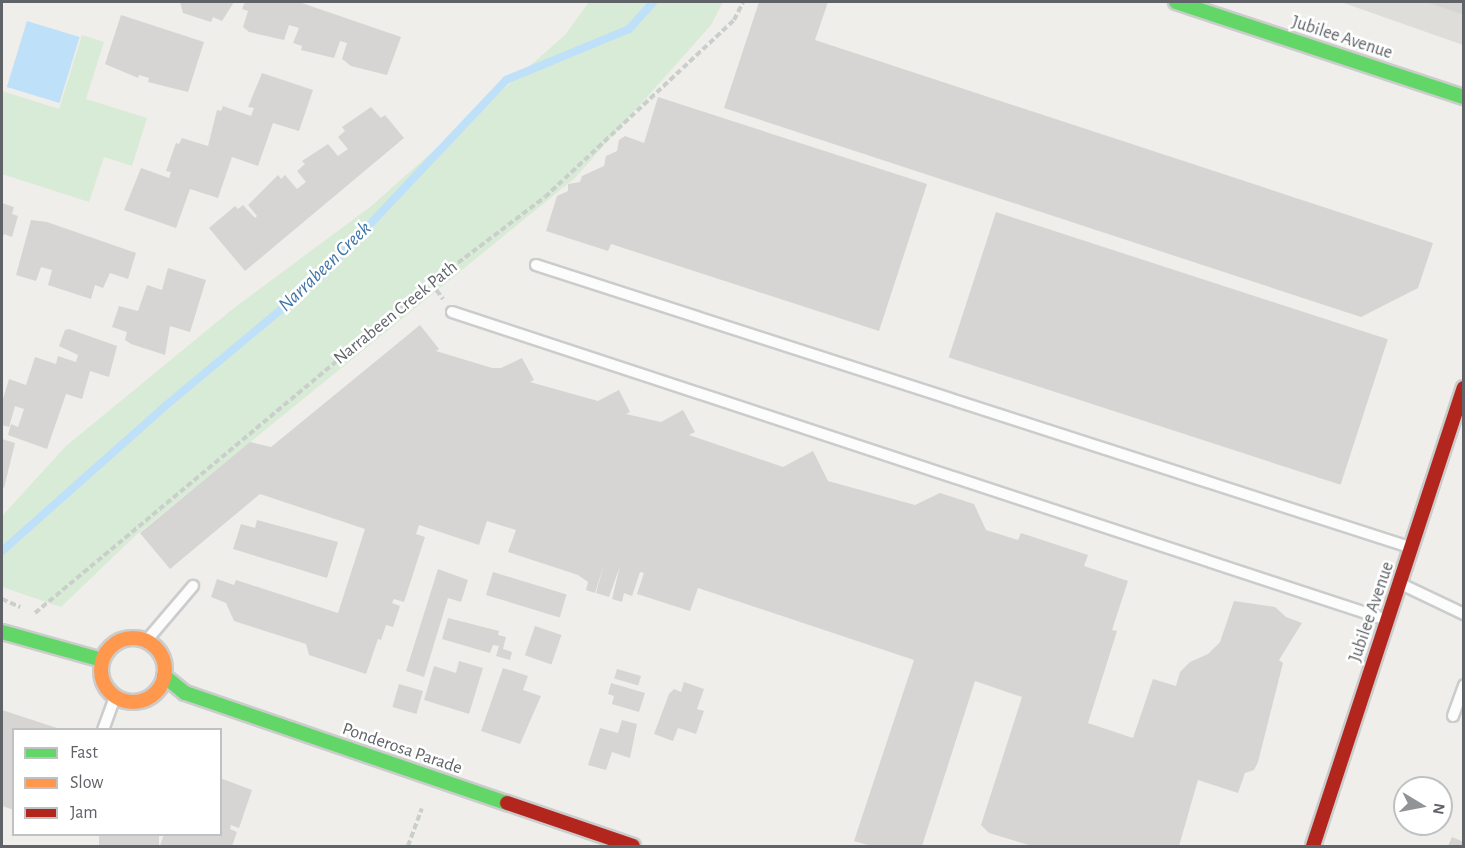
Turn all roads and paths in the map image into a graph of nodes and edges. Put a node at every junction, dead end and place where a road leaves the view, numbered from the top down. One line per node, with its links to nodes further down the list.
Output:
1 (742, 2): 10 (path, Narrabeen Creek Path)
2 (1176, 2): 3 (street, Jubilee Avenue)
3 (1464, 97)
4 (536, 265): 7 (lane)
5 (452, 312): 12 (lane)
6 (1464, 388): 7 (street, Jubilee Avenue)
7 (1412, 548): 8 (street, Jubilee Avenue)
8 (1401, 584): 11 (lane); 12 (street, Jubilee Avenue)
9 (193, 586): 14 (lane)
10 (36, 614)
11 (1464, 614)
12 (1388, 620): 24 (street, Jubilee Avenue)
13 (2, 632): 15 (street)
14 (147, 640): 15 (street); 16 (street)
15 (102, 660): 18 (street)
16 (164, 676): 18 (street); 23 (street, Ponderosa Parade)
17 (1464, 685): 19 (lane)
18 (115, 697): 20 (lane)
19 (1453, 716)
20 (103, 728)
21 (422, 808): 22 (path)
22 (408, 846)
23 (633, 846)
24 (1312, 846)

